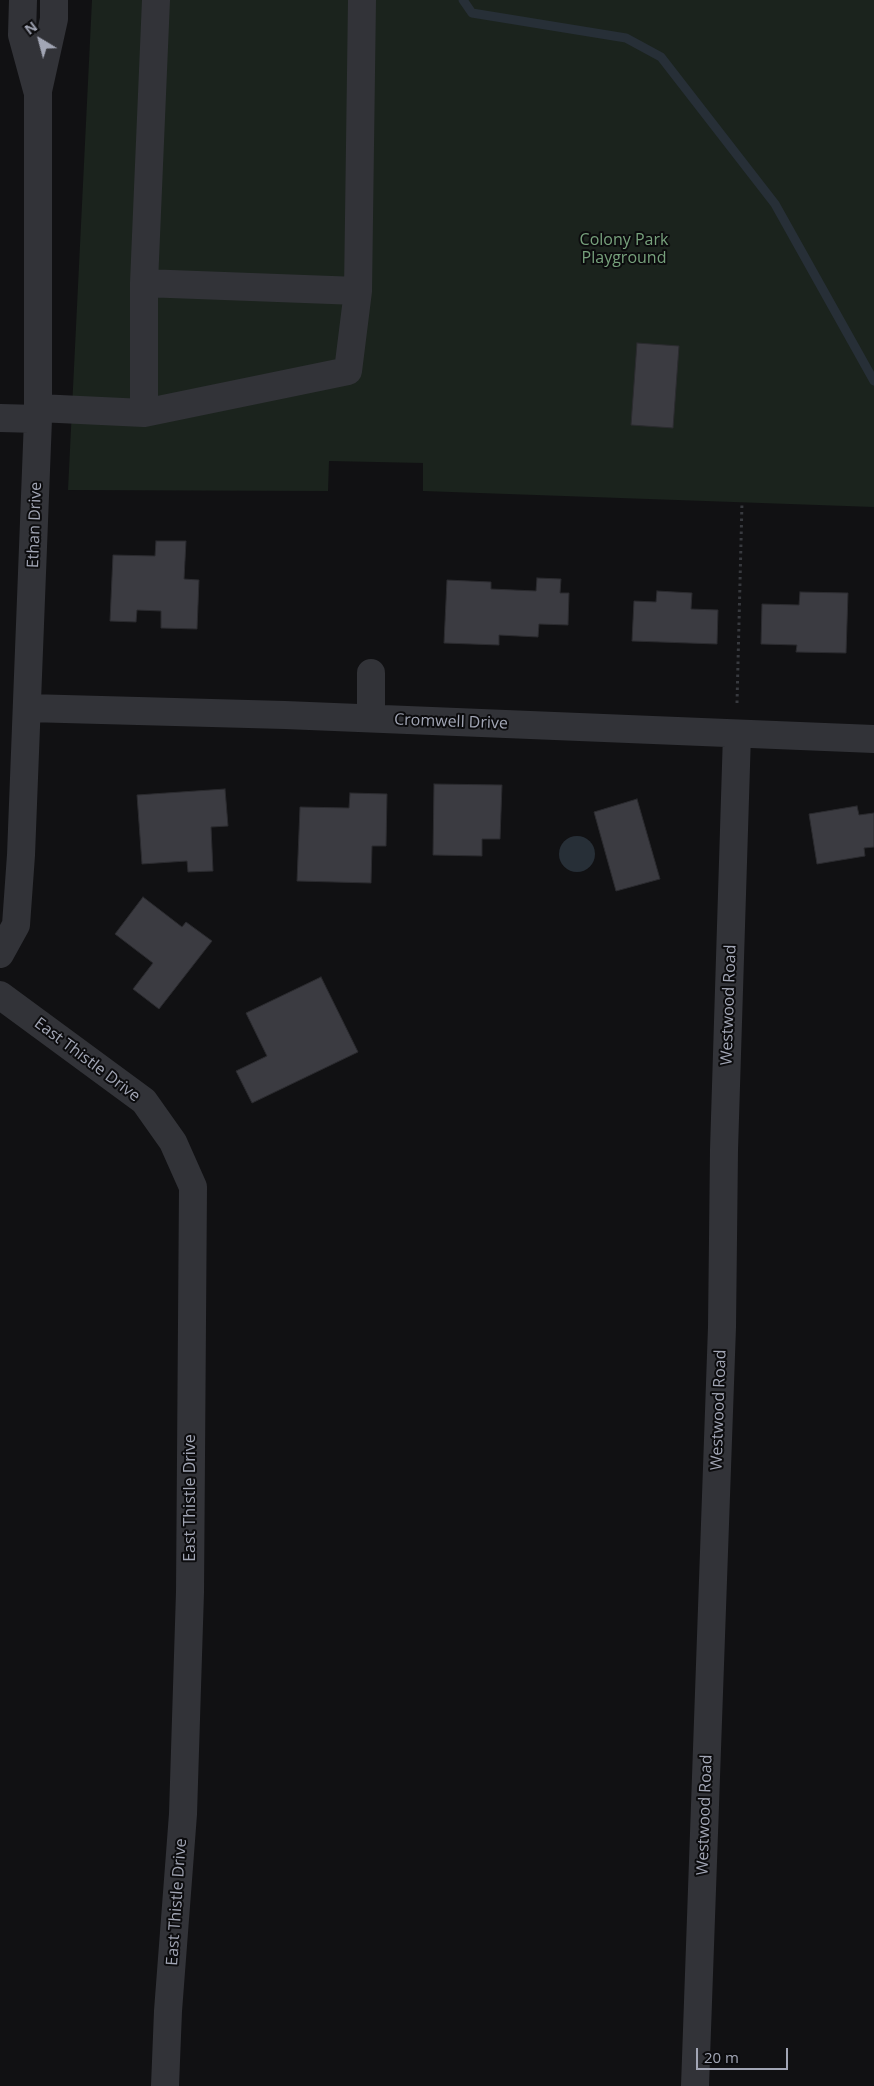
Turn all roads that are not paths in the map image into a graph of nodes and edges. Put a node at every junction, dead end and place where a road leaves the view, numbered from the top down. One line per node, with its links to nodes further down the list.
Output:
1 (23, 0): 5 (street, Ethan Drive)
2 (156, 0): 6 (street)
3 (362, 0): 7 (street)
4 (57, 6): 5 (street, Ethan Drive)
5 (38, 91): 9 (street, Ethan Drive)
6 (144, 283): 7 (street); 8 (street)
7 (358, 291): 8 (street)
8 (144, 413): 9 (street)
9 (38, 414): 10 (street); 12 (street, Ethan Drive)
10 (0, 418)
11 (371, 673): 13 (street)
12 (28, 708): 13 (street, Cromwell Drive); 16 (street, Ethan Drive)
13 (371, 718): 14 (street, Cromwell Drive)
14 (737, 734): 15 (street, Cromwell Drive); 19 (street, Westwood Road)
15 (874, 739)
16 (0, 954)
17 (0, 995): 18 (street, East Thistle Drive)
18 (165, 2086)
19 (695, 2086)

